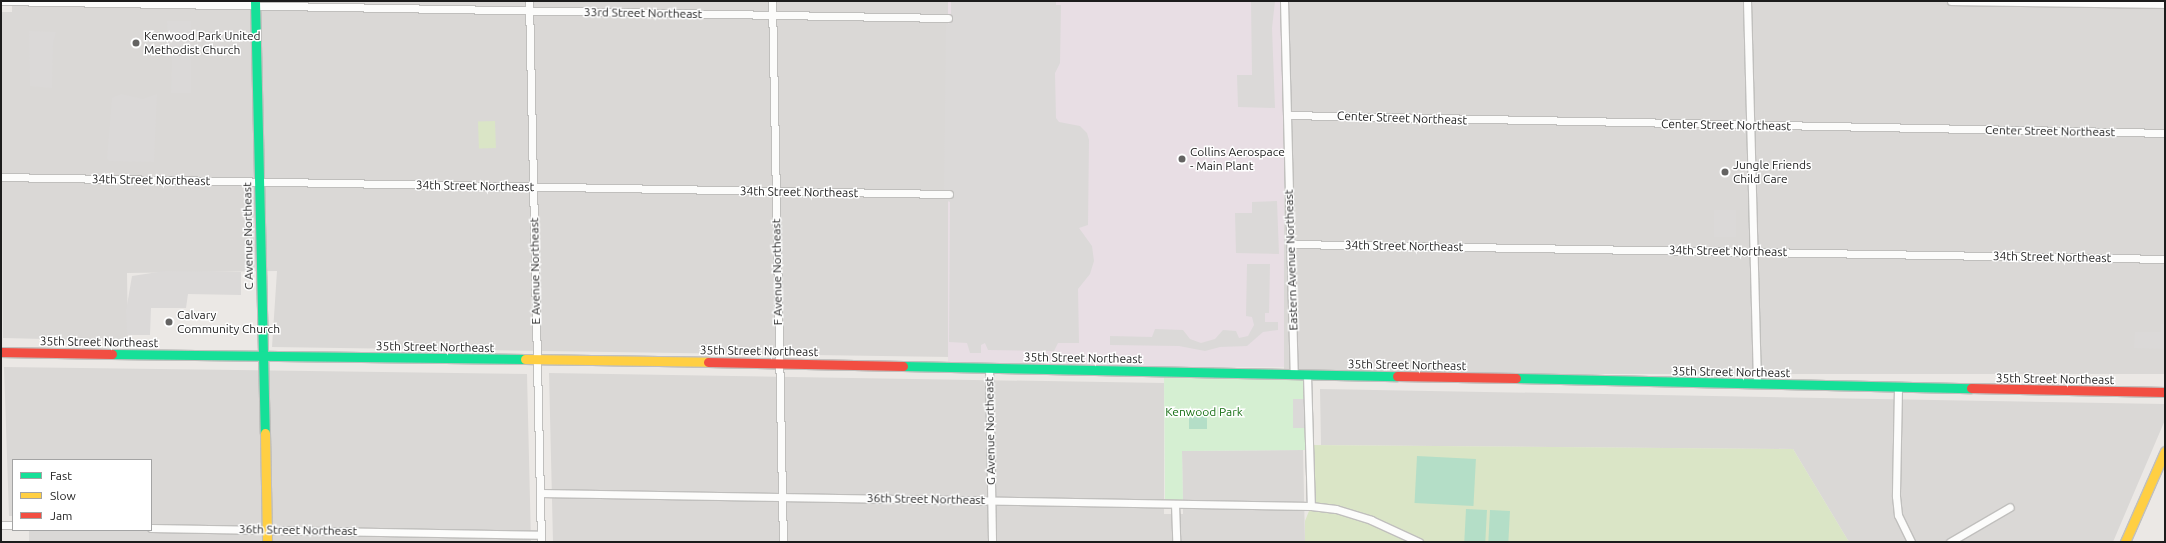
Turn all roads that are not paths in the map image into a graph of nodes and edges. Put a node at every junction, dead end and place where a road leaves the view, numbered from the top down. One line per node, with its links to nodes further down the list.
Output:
1 (1, 1): 7 (street, 33rd Street Northeast)
2 (529, 1): 9 (street, E Avenue Northeast)
3 (772, 1): 10 (street, F Avenue Northeast)
4 (1284, 1): 12 (street, Eastern Avenue Northeast)
5 (1746, 1): 13 (street)
6 (1952, 1): 8 (street)
7 (255, 4): 9 (street, 33rd Street Northeast); 16 (street, C Avenue Northeast)
8 (2165, 4)
9 (529, 11): 10 (street, 33rd Street Northeast); 17 (street, E Avenue Northeast)
10 (772, 15): 11 (street, 33rd Street Northeast); 18 (street, F Avenue Northeast)
11 (948, 18)
12 (1287, 115): 13 (street, Center Street Northeast); 20 (street, Eastern Avenue Northeast)
13 (1751, 126): 14 (street, Center Street Northeast); 21 (street)
14 (2165, 133)
15 (1, 178): 16 (street, 34th Street Northeast)
16 (259, 183): 17 (street, 34th Street Northeast); 24 (street, C Avenue Northeast)
17 (534, 187): 18 (street, 34th Street Northeast); 25 (street, E Avenue Northeast)
18 (775, 191): 19 (street, 34th Street Northeast); 26 (street, F Avenue Northeast)
19 (949, 194)
20 (1291, 244): 21 (street, 34th Street Northeast); 28 (street, Eastern Avenue Northeast)
21 (1753, 251): 22 (street, 34th Street Northeast); 30 (street)
22 (2165, 259)
23 (1, 352): 24 (street, 35th Street Northeast)
24 (262, 356): 25 (street, 35th Street Northeast); 43 (street, C Avenue Northeast)
25 (537, 360): 26 (street, 35th Street Northeast); 34 (street, E Avenue Northeast)
26 (779, 363): 27 (street, 35th Street Northeast); 35 (street, F Avenue Northeast)
27 (989, 368): 28 (street, 35th Street Northeast); 36 (street, G Avenue Northeast)
28 (1294, 374): 29 (street, 35th Street Northeast)
29 (1307, 375): 30 (street, 35th Street Northeast); 38 (street)
30 (1757, 384): 31 (street, 35th Street Northeast)
31 (1898, 388): 32 (street, 35th Street Northeast); 50 (street)
32 (2165, 392)
33 (2165, 451): 52 (street)
34 (540, 493): 35 (street, 36th Street Northeast); 44 (street, E Avenue Northeast)
35 (781, 497): 36 (street, 36th Street Northeast); 46 (street, F Avenue Northeast)
36 (992, 501): 37 (street, 36th Street Northeast); 47 (street, G Avenue Northeast)
37 (1175, 504): 38 (street, 36th Street Northeast); 48 (street)
38 (1311, 506): 49 (street, 36th Street Northeast)
39 (2010, 507): 51 (street)
40 (1, 525): 41 (street)
41 (12, 525)
42 (152, 528): 43 (street, 36th Street Northeast)
43 (266, 530): 44 (street, 36th Street Northeast); 45 (street, C Avenue Northeast)
44 (541, 538)
45 (267, 542)
46 (783, 542)
47 (992, 542)
48 (1176, 542)
49 (1419, 542)
50 (1912, 542)
51 (1950, 542)
52 (2125, 542)

